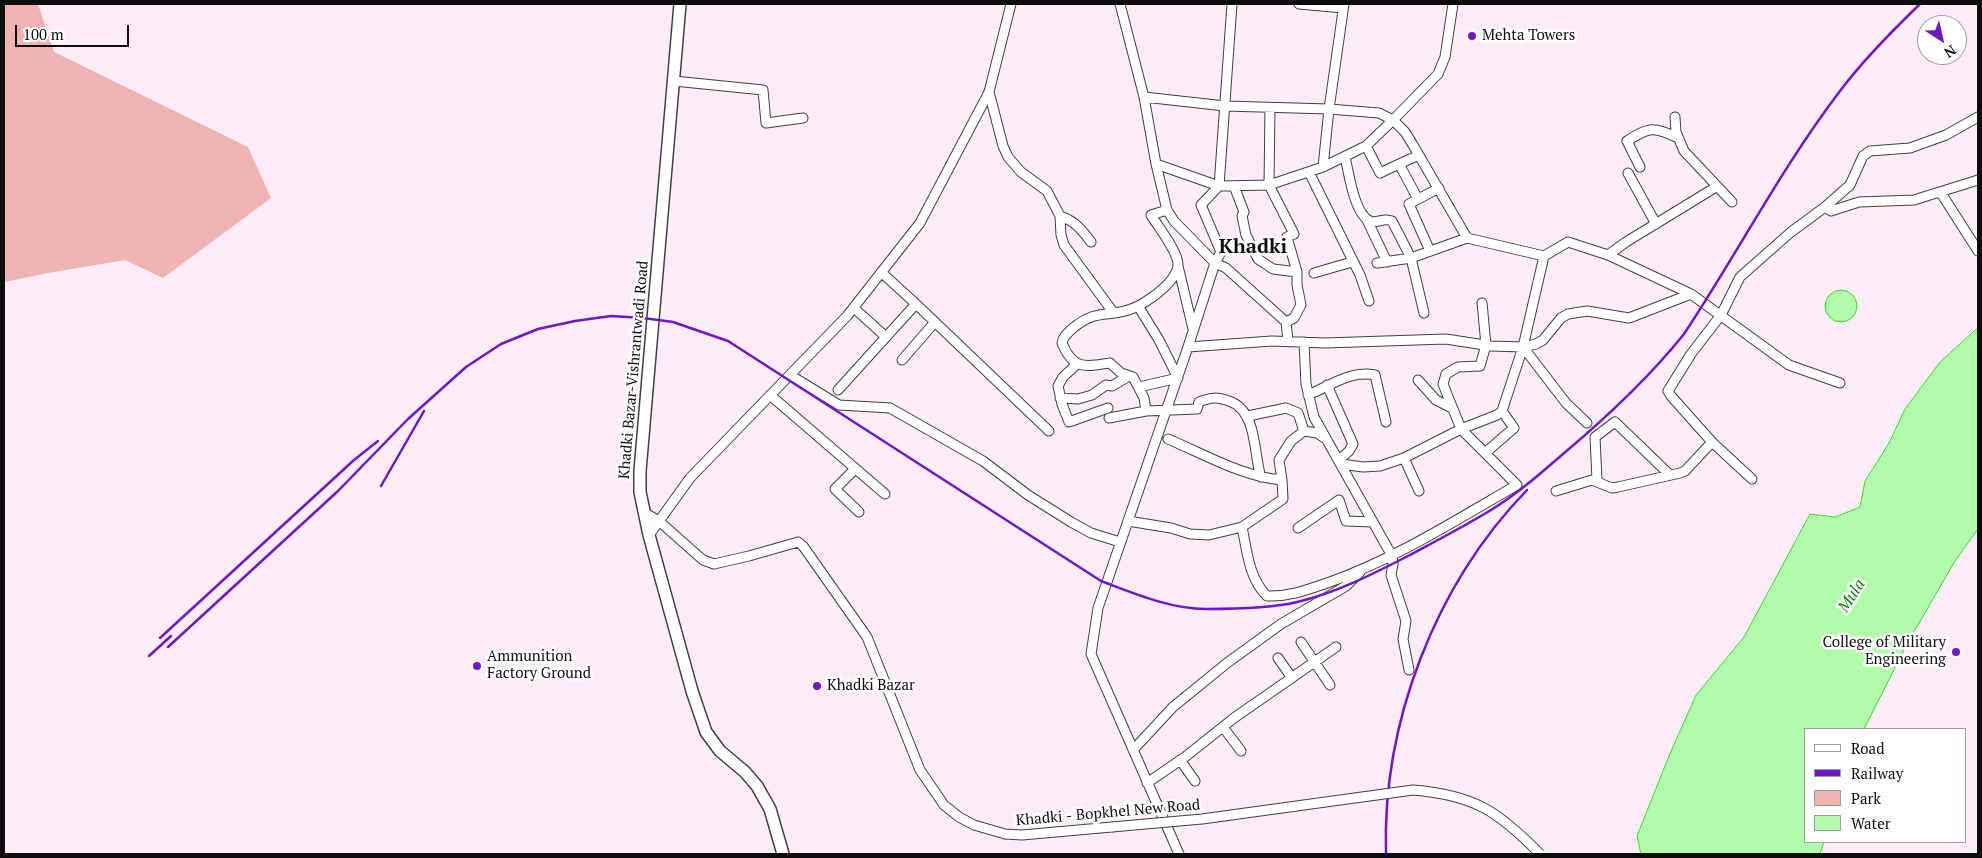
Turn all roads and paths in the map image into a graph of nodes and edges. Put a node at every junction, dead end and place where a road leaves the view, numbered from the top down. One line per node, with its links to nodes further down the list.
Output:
1 (680, 4): 9 (street, Khadki Bazar-Vishrantwadi Road)
2 (1011, 4): 10 (street)
3 (1120, 4): 11 (street)
4 (1232, 4): 12 (street)
5 (1300, 4): 7 (street)
6 (1453, 4): 18 (street)
7 (1322, 5): 8 (street)
8 (1343, 6): 14 (street)
9 (674, 81): 17 (street); 116 (street, Khadki Bazar-Vishrantwadi Road)
10 (989, 92): 40 (street); 55 (street)
11 (1144, 97): 12 (street); 23 (street)
12 (1225, 106): 13 (street); 31 (street)
13 (1270, 108): 14 (street); 30 (street)
14 (1329, 109): 18 (street); 26 (street)
15 (1675, 117): 19 (street)
16 (1978, 117): 38 (street)
17 (803, 118)
18 (1393, 120): 20 (street); 21 (street)
19 (1678, 138): 25 (street); 33 (street)
20 (1366, 146): 22 (street); 24 (street)
21 (1419, 155): 24 (street); 34 (street)
22 (1345, 157): 26 (street); 41 (street)
23 (1156, 164): 31 (street); 39 (street)
24 (1399, 164): 36 (street)
25 (1640, 167)
26 (1323, 168): 27 (street)
27 (1309, 172): 30 (street); 50 (street)
28 (1628, 173): 42 (street)
29 (1978, 180): 35 (street)
30 (1269, 185): 32 (street); 56 (street)
31 (1219, 186): 32 (street); 53 (street)
32 (1234, 186): 56 (street)
33 (1716, 187): 37 (street); 42 (street)
34 (1439, 188): 36 (street); 43 (street)
35 (1941, 193): 38 (street); 45 (street)
36 (1418, 199): 46 (street)
37 (1732, 202)
38 (1825, 207): 66 (street)
39 (1167, 210): 52 (street); 53 (street)
40 (1060, 216): 44 (street); 64 (street)
41 (1367, 220): 49 (street); 51 (street)
42 (1656, 224): 47 (street)
43 (1467, 238): 46 (street); 48 (street)
44 (1091, 242)
45 (1978, 250)
46 (1430, 252): 49 (street)
47 (1608, 255): 48 (street); 58 (street)
48 (1544, 256): 75 (street)
49 (1411, 258): 51 (street); 65 (street)
50 (1352, 262): 57 (street); 59 (street)
51 (1387, 262): 54 (street)
52 (1178, 263): 62 (street); 69 (street)
53 (1214, 263): 68 (street); 69 (street)
54 (1377, 264)
55 (881, 272): 61 (street); 63 (street)
56 (1297, 272): 68 (street)
57 (1314, 273)
58 (1691, 294): 66 (street); 75 (street)
59 (1369, 302)
60 (1482, 303): 73 (street)
61 (916, 304): 67 (street); 70 (street)
62 (1138, 306): 64 (street); 80 (street)
63 (854, 308): 70 (street); 78 (street)
64 (1113, 312): 77 (street)
65 (1424, 313)
66 (1721, 315): 82 (street); 103 (street)
67 (935, 322): 76 (street); 99 (street)
68 (1286, 322): 71 (street)
69 (1193, 331): 74 (street)
70 (886, 337): 85 (street)
71 (1288, 341): 72 (street); 74 (street)
72 (1304, 342): 73 (street); 87 (street)
73 (1486, 345): 75 (street); 90 (street)
74 (1188, 347): 80 (street)
75 (1523, 347): 93 (street); 97 (street)
76 (902, 360)
77 (1077, 364): 79 (street); 88 (street)
78 (790, 375): 86 (street); 124 (street)
79 (1129, 376): 84 (street); 88 (street)
80 (1178, 378): 84 (street); 92 (street)
81 (1418, 380): 90 (street)
82 (1840, 383)
83 (1327, 385): 87 (street); 96 (street); 106 (street)
84 (1139, 387): 91 (street)
85 (838, 390)
86 (770, 395): 107 (street); 118 (street)
87 (1308, 395): 102 (street)
88 (1060, 398): 89 (street)
89 (1108, 408)
90 (1452, 408): 98 (street)
91 (1146, 411): 92 (street); 95 (street)
92 (1166, 411): 94 (street); 119 (street)
93 (1502, 411): 98 (street); 104 (street)
94 (1248, 416): 100 (street); 109 (street)
95 (1109, 418)
96 (1386, 422)
97 (1587, 423)
98 (1461, 429): 104 (street); 105 (street)
99 (1049, 431)
100 (1304, 431): 102 (street); 111 (street)
101 (1168, 438): 109 (street)
102 (1326, 439): 106 (street)
103 (1712, 442): 108 (street); 110 (street)
104 (1485, 452): 125 (street)
105 (1404, 458): 106 (street); 113 (street)
106 (1340, 462): 120 (street)
107 (855, 468): 115 (street); 117 (street)
108 (1670, 475): 112 (street); 112 (street)
109 (1261, 477): 111 (street)
110 (1752, 479)
111 (1282, 480): 121 (street)
112 (1597, 480): 114 (street)
113 (1418, 491)
114 (1556, 491)
115 (885, 494)
116 (644, 512): 118 (street); 123 (street, Khadki Bazar-Vishrantwadi Road)
117 (859, 512)
118 (660, 522): 123 (street); 142 (street, Khadki - Bopkhel New Road, bridge)
119 (1128, 522): 121 (street); 124 (street)
120 (1373, 522): 122 (street); 125 (street)
121 (1242, 527): 126 (street)
122 (1298, 528)
123 (649, 535): 140 (street, Khadki Bazar-Vishrantwadi Road)
124 (1120, 542): 135 (street)
125 (1392, 556): 126 (street); 131 (street)
126 (1363, 569): 135 (street)
127 (1301, 642): 130 (street)
128 (1336, 647): 130 (street)
129 (1278, 658): 132 (street)
130 (1315, 662): 132 (street); 133 (street)
131 (1409, 670)
132 (1292, 678): 134 (street)
133 (1330, 685)
134 (1223, 727): 136 (street); 137 (street)
135 (1133, 750): 139 (street)
136 (1241, 751)
137 (1180, 760): 138 (street); 139 (street)
138 (1195, 780)
139 (1147, 783): 141 (street)
140 (783, 854)
141 (1179, 854)
142 (1540, 854)

